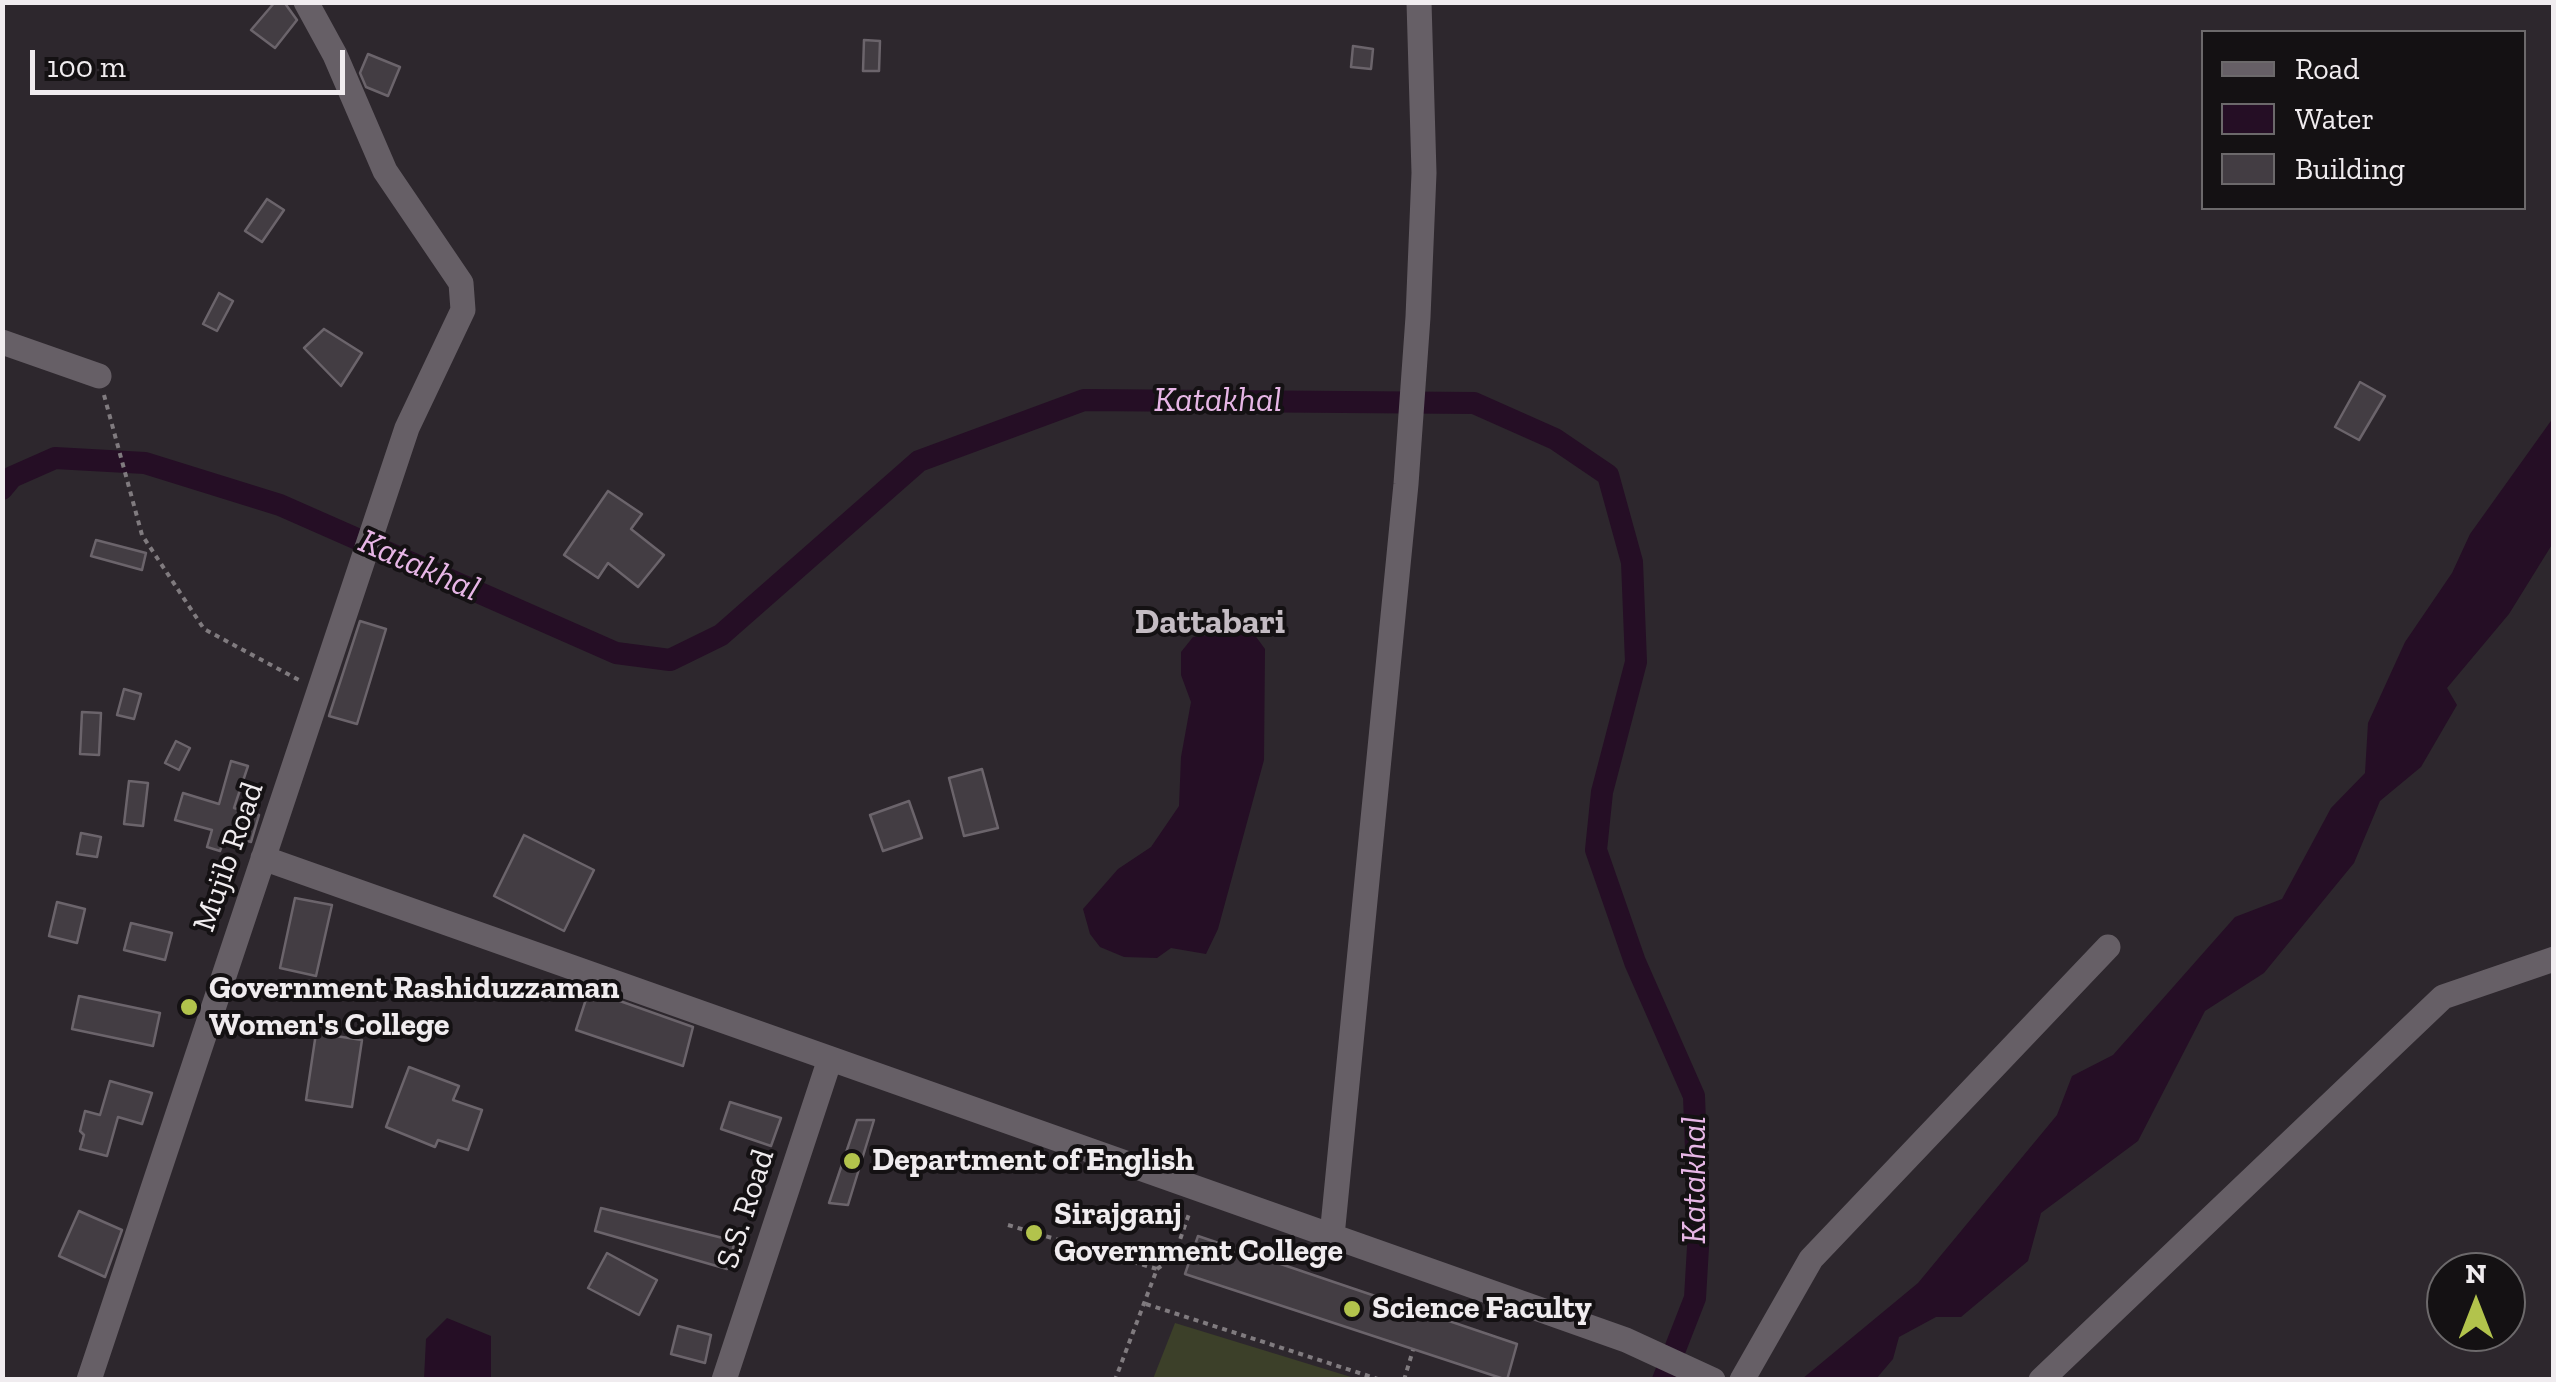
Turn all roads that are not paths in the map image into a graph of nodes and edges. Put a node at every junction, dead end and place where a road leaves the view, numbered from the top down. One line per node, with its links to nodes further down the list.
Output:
1 (306, 2): 5 (street, Mujib Road)
2 (1419, 2): 9 (street)
3 (2, 342): 4 (street)
4 (99, 376)
5 (263, 858): 8 (street); 10 (street, Mujib Road)
6 (2108, 947): 13 (street)
7 (2554, 959): 14 (street)
8 (830, 1058): 9 (street); 11 (street, S.S. Road)
9 (1332, 1236): 12 (street)
10 (89, 1380)
11 (724, 1380)
12 (1713, 1380)
13 (1742, 1380)
14 (2041, 1380)

